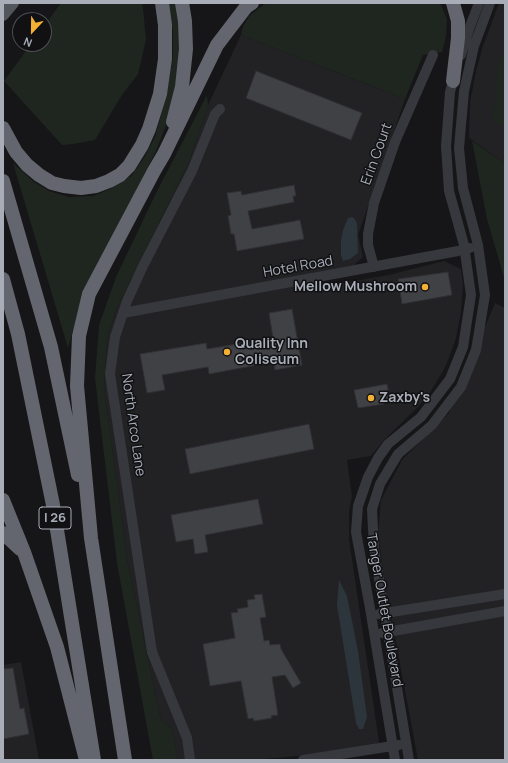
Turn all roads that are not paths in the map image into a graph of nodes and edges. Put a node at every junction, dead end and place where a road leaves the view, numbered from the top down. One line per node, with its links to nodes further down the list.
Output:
1 (13, 3): 8 (main road)
2 (162, 3): 12 (highway)
3 (182, 3): 13 (highway)
4 (252, 3): 13 (highway)
5 (453, 3): 10 (highway)
6 (479, 3): 10 (street, Tanger Outlet Boulevard)
7 (490, 3): 15 (street, Tanger Outlet Boulevard)
8 (3, 15)
9 (433, 55): 17 (street, Erin Court)
10 (453, 81): 16 (street, Tanger Outlet Boulevard)
11 (220, 108): 19 (street, North Arco Lane)
12 (3, 128)
13 (154, 171): 22 (highway)
14 (3, 181): 22 (highway, I 26)
15 (478, 245): 16 (street, Hotel Road); 26 (street, Tanger Outlet Boulevard)
16 (465, 250): 17 (street, Hotel Road); 27 (street, Tanger Outlet Boulevard)
17 (374, 267): 19 (street, Hotel Road)
18 (3, 279): 33 (highway, I 26)
19 (123, 313): 35 (street, North Arco Lane)
20 (3, 500): 23 (highway)
21 (3, 533): 23 (highway)
22 (92, 538): 34 (highway, I 26)
23 (24, 552): 32 (highway)
24 (505, 594): 26 (street)
25 (505, 611): 28 (street)
26 (385, 613): 27 (street); 28 (street, Tanger Outlet Boulevard)
27 (371, 615): 29 (street, Tanger Outlet Boulevard)
28 (388, 632): 29 (street); 30 (street, Tanger Outlet Boulevard)
29 (374, 634): 31 (street, Tanger Outlet Boulevard)
30 (406, 744): 31 (street); 38 (street, Tanger Outlet Boulevard)
31 (392, 746): 36 (street); 37 (street, Tanger Outlet Boulevard)
32 (86, 760)
33 (94, 760)
34 (125, 760)
35 (190, 760)
36 (302, 760)
37 (395, 760)
38 (409, 760)

